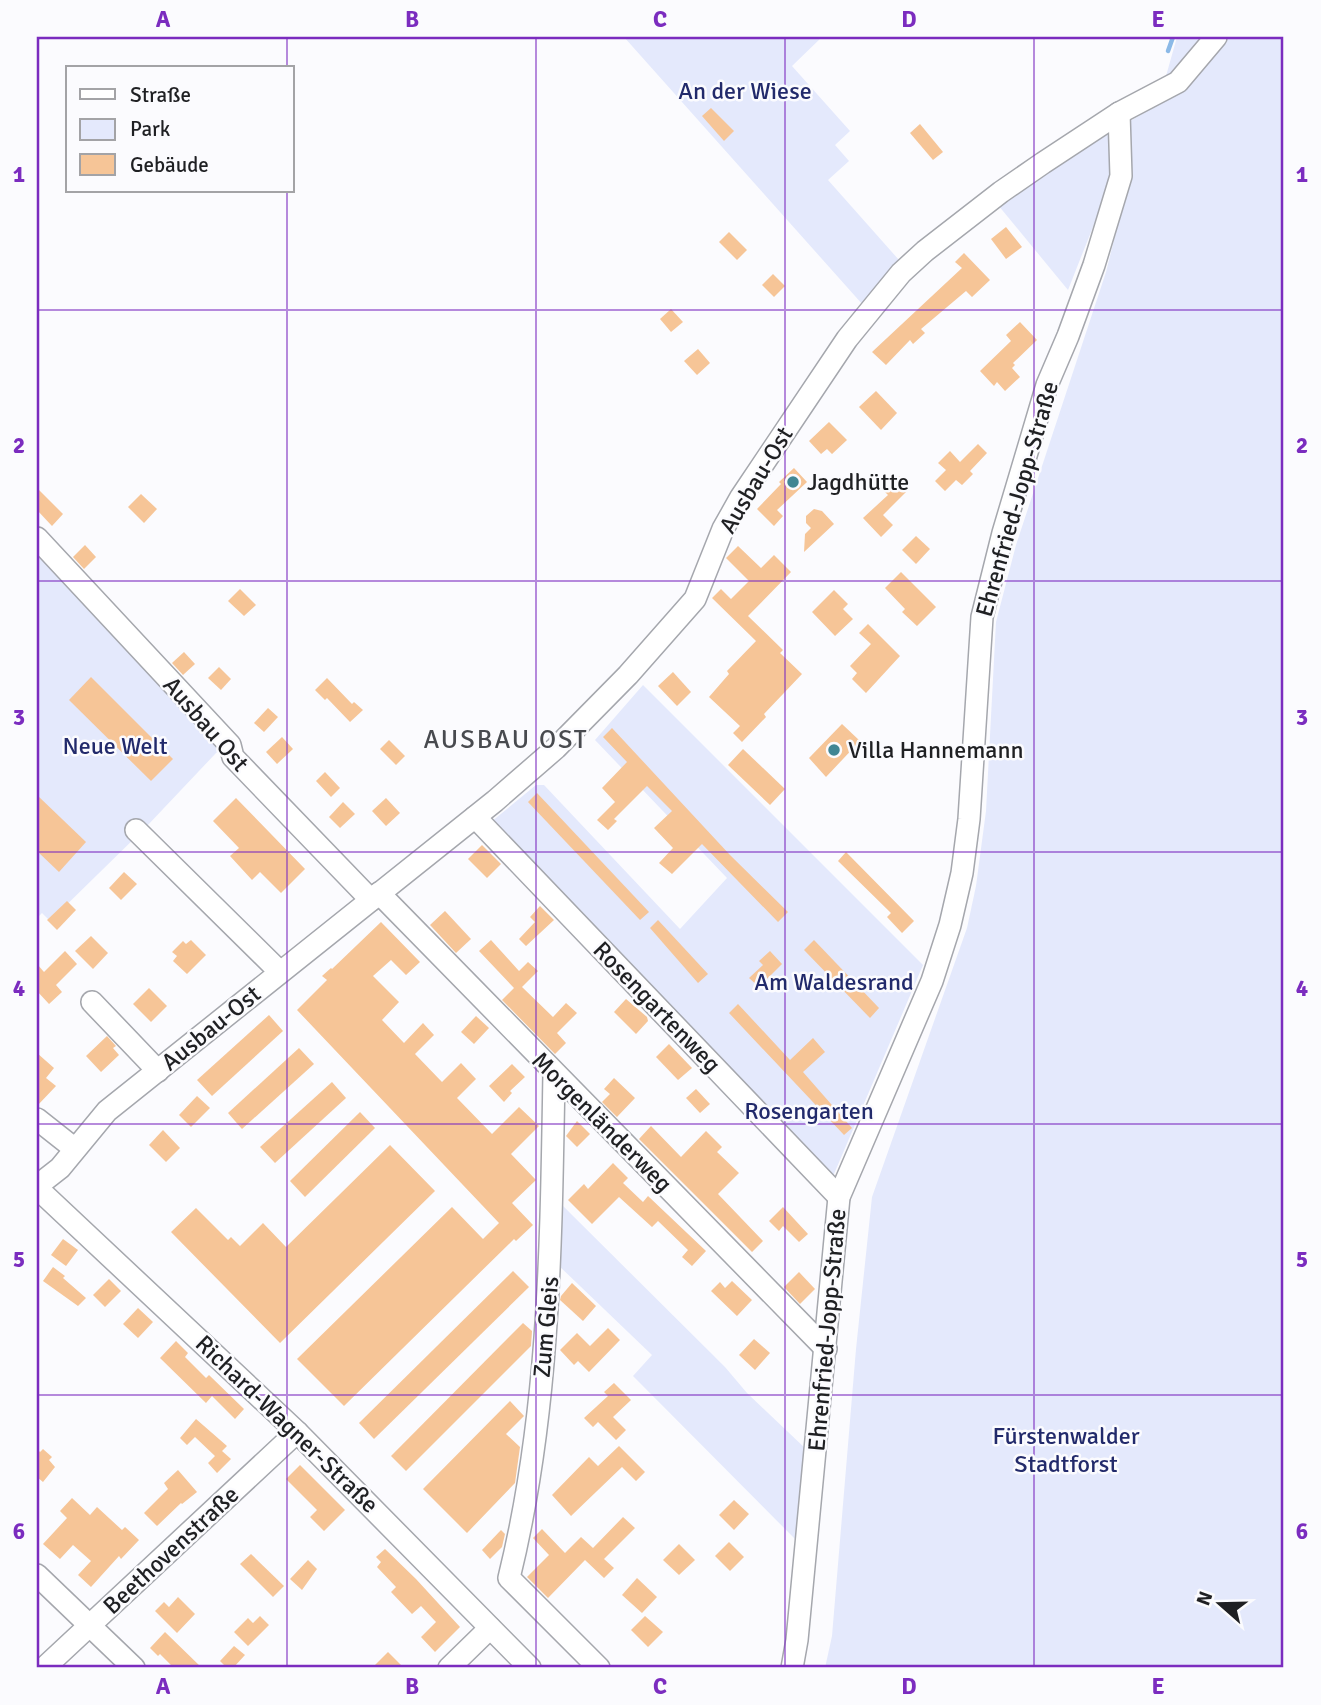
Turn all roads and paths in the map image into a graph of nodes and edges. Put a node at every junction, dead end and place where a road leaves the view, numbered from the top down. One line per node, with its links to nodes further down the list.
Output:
1 (1216, 37): 2 (street, Ausbau-Ost)
2 (1119, 113): 4 (street, Ausbau-Ost); 14 (street, Ehrenfried-Jopp-Straße)
3 (37, 538): 6 (street, Ausbau Ost)
4 (475, 817): 6 (street, Ausbau-Ost); 14 (street, Rosengartenweg)
5 (136, 830): 7 (street)
6 (375, 896): 7 (street, Ausbau-Ost); 10 (street, Morgenländerweg)
7 (280, 972): 9 (street, Ausbau-Ost)
8 (92, 1002): 9 (street)
9 (158, 1071): 12 (street, Ausbau-Ost)
10 (554, 1073): 15 (street, Morgenländerweg); 24 (street, Zum Gleis)
11 (37, 1119): 12 (street)
12 (75, 1149): 13 (street, Ausbau-Ost)
13 (37, 1187): 16 (street, Richard-Wagner-Straße)
14 (839, 1198): 15 (street, Ehrenfried-Jopp-Straße)
15 (826, 1349): 25 (street, Ehrenfried-Jopp-Straße)
16 (298, 1432): 18 (street, Beethovenstraße); 19 (street, Richard-Wagner-Straße)
17 (37, 1575): 18 (street)
18 (90, 1626): 20 (street, Beethovenstraße); 21 (street)
19 (490, 1628): 22 (street); 23 (street, Richard-Wagner-Straße)
20 (44, 1668)
21 (134, 1668)
22 (449, 1668)
23 (530, 1668)
24 (599, 1668)
25 (792, 1668)

